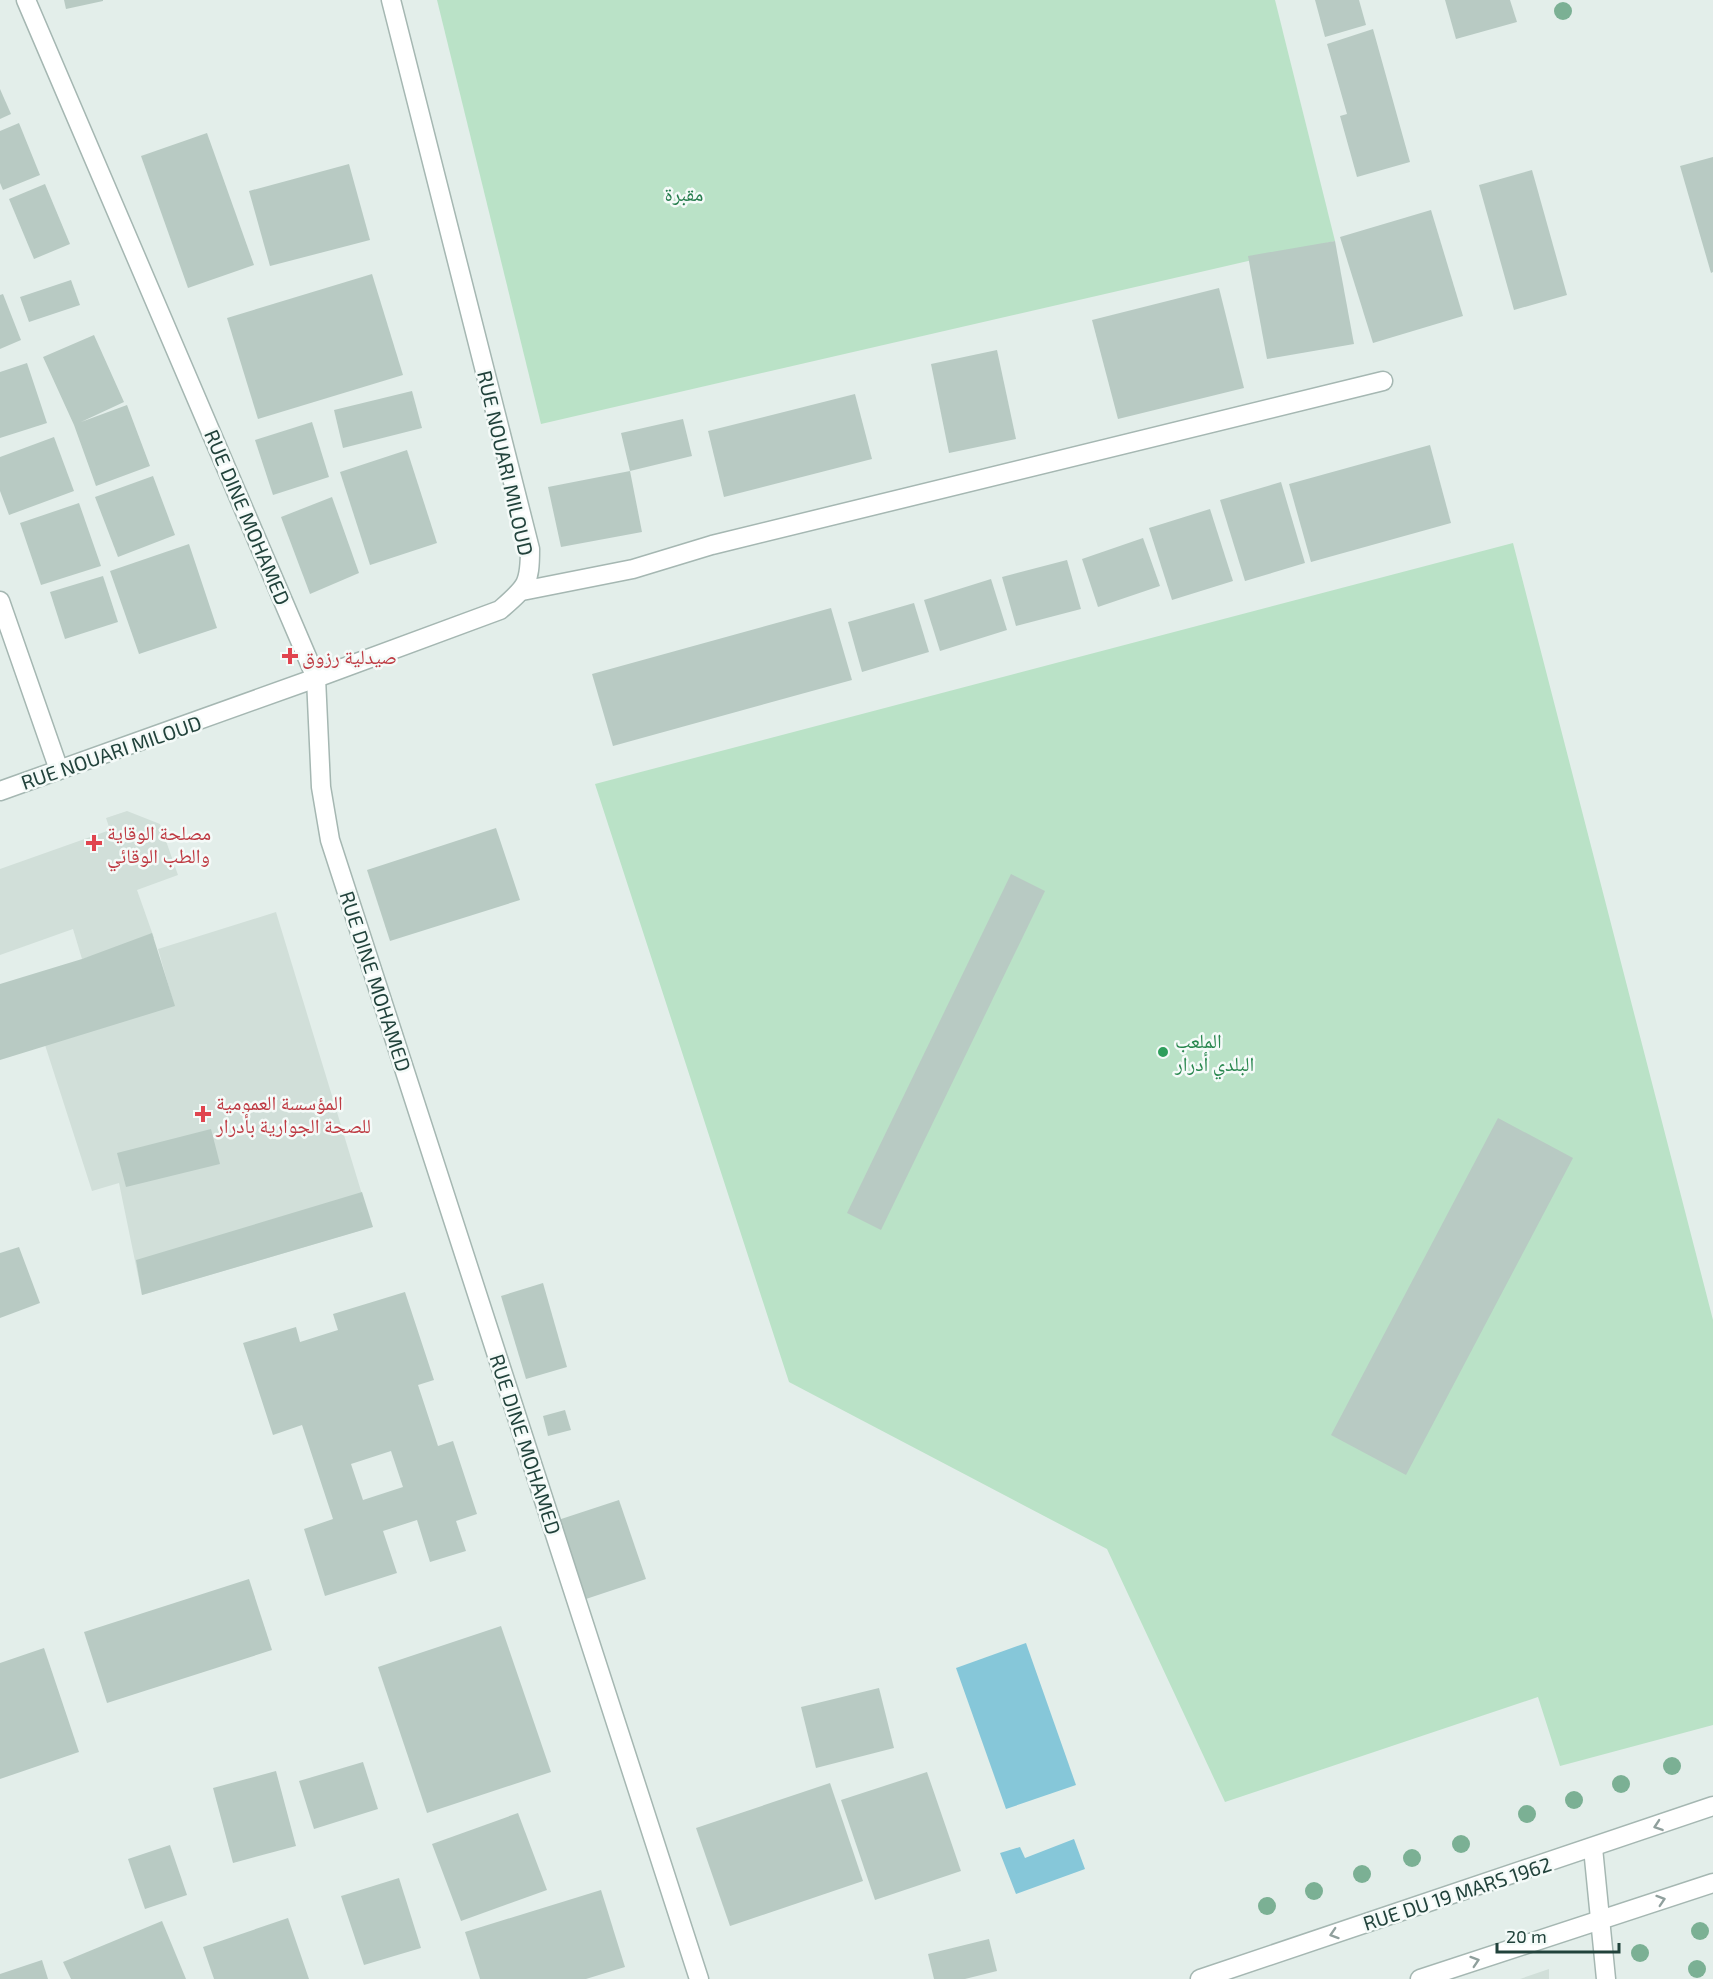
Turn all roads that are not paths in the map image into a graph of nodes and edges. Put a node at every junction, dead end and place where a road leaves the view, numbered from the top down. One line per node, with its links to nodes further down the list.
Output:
1 (26, 0): 6 (street, RUE DINE MOHAMED)
2 (391, 0): 4 (street, RUE NOUARI MILOUD)
3 (1383, 381): 4 (street)
4 (522, 591): 6 (street, RUE NOUARI MILOUD)
5 (0, 601): 7 (street)
6 (316, 678): 7 (street, RUE NOUARI MILOUD); 13 (street, RUE DINE MOHAMED)
7 (59, 770): 8 (street, RUE NOUARI MILOUD)
8 (0, 790)
9 (1713, 1806): 10 (street, RUE DU 19 MARS 1962, one-way to 10)
10 (1593, 1848): 12 (street); 14 (street, RUE DU 19 MARS 1962, one-way to 14)
11 (1713, 1883): 12 (street, one-way to 11)
12 (1601, 1919): 15 (street, one-way to 12); 16 (street)
13 (699, 1979)
14 (1200, 1979)
15 (1420, 1979)
16 (1606, 1979)

